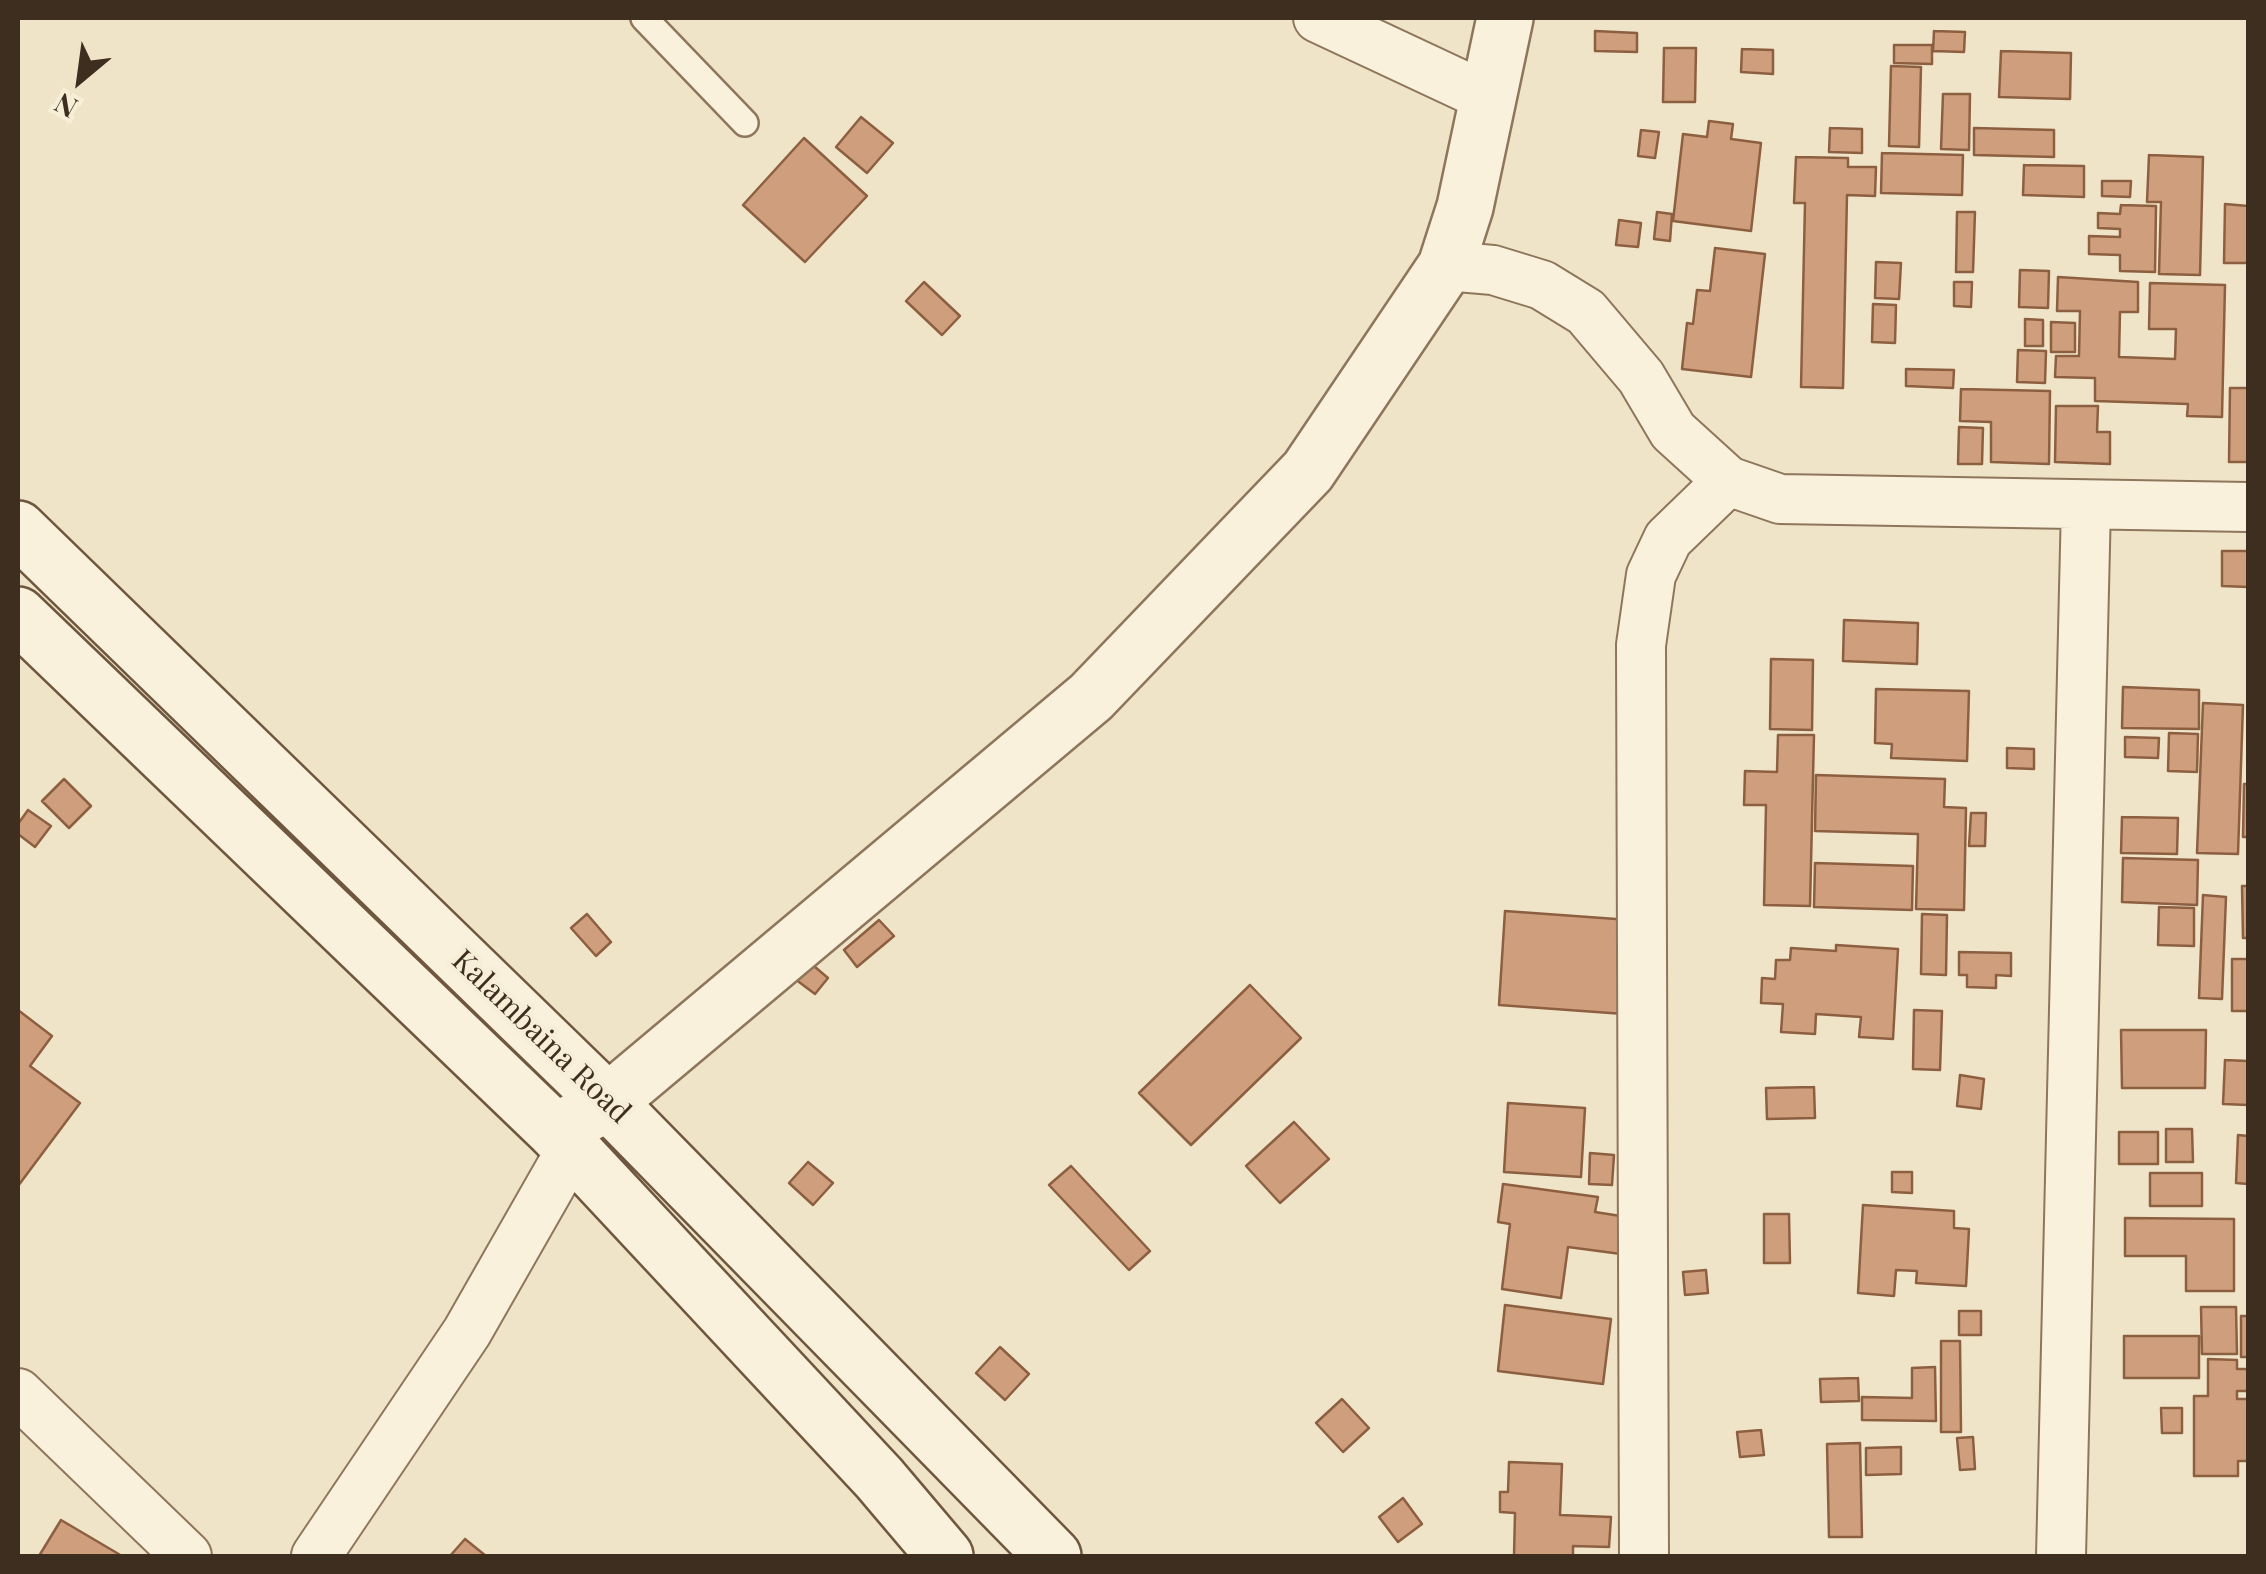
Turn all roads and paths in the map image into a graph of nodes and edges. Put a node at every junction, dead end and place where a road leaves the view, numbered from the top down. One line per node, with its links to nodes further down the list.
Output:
1 (644, 18): 5 (lane)
2 (1318, 18): 4 (street)
3 (1505, 18): 4 (main road)
4 (1489, 98): 6 (main road)
5 (745, 123)
6 (1446, 266): 7 (street); 12 (main road)
7 (1728, 482): 8 (street); 19 (street)
8 (2086, 504): 9 (street); 20 (street)
9 (2248, 507)
10 (18, 528): 12 (main road, Kalambaina Road)
11 (18, 615): 13 (main road, Kalambaina Road)
12 (608, 1102): 13 (main road); 18 (main road, Kalambaina Road)
13 (564, 1140): 16 (street); 17 (main road, Kalambaina Road)
14 (18, 1393): 15 (street)
15 (188, 1556)
16 (316, 1556)
17 (945, 1556)
18 (1053, 1556)
19 (1644, 1556)
20 (2062, 1556)

